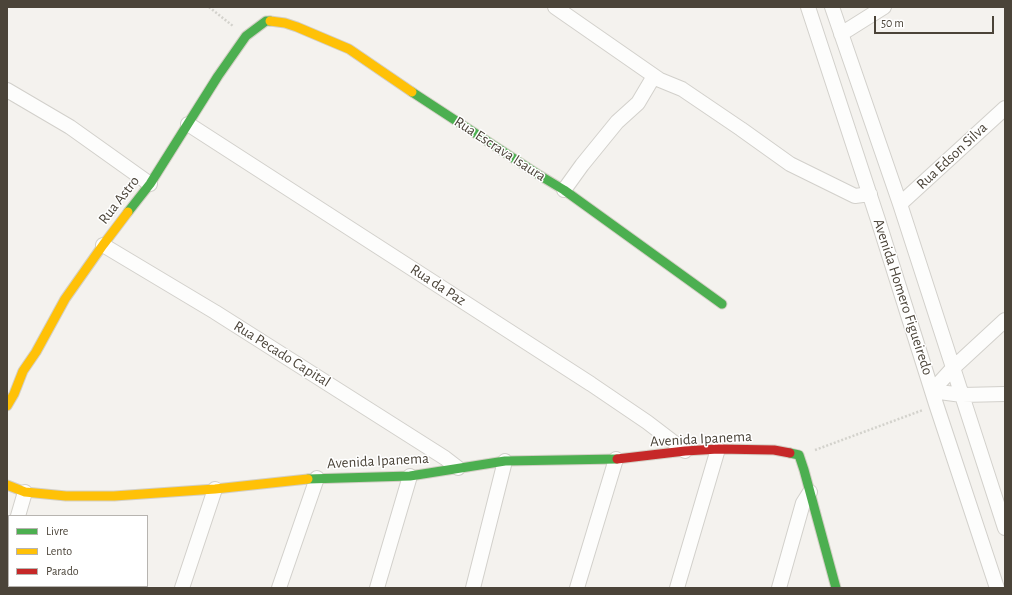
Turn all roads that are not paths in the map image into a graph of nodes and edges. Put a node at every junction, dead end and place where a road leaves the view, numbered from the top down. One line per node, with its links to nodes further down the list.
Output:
1 (555, 7): 7 (street)
2 (808, 7): 13 (street, Avenida Homero Figueiredo)
3 (832, 7): 6 (street, Avenida Homero Figueiredo)
4 (884, 7): 6 (street)
5 (266, 21): 10 (street, Rua Astro); 12 (street, Rua Escrava Isaura)
6 (841, 34): 14 (street, Avenida Homero Figueiredo)
7 (654, 76): 12 (street); 13 (street)
8 (7, 90): 11 (street)
9 (1005, 108): 14 (street, Rua Edson Silva)
10 (188, 124): 11 (street, Rua Astro); 24 (street, Rua da Paz)
11 (150, 184): 15 (street, Rua Astro)
12 (564, 190): 16 (street, Rua Escrava Isaura)
13 (870, 194): 21 (street, Avenida Homero Figueiredo)
14 (900, 204): 18 (street, Avenida Homero Figueiredo)
15 (102, 244): 22 (street, Rua Astro); 27 (street, Rua Pecado Capital)
16 (722, 304)
17 (1005, 320): 18 (street)
18 (953, 368): 20 (street, Avenida Homero Figueiredo); 21 (street)
19 (1005, 394): 20 (street)
20 (962, 395): 21 (street); 35 (street, Avenida Homero Figueiredo)
21 (934, 398): 44 (street, Avenida Homero Figueiredo)
22 (7, 406)
23 (718, 449): 24 (street, Avenida Ipanema); 33 (street, Avenida Ipanema); 41 (street)
24 (684, 450): 25 (street, Avenida Ipanema)
25 (616, 459): 26 (street, Avenida Ipanema); 40 (street)
26 (505, 461): 27 (street, Avenida Ipanema); 39 (street)
27 (458, 468): 28 (street, Avenida Ipanema)
28 (410, 476): 29 (street, Avenida Ipanema); 38 (street)
29 (317, 478): 31 (street, Avenida Ipanema); 37 (street)
30 (7, 485): 32 (street, Avenida Ipanema)
31 (215, 489): 32 (street, Avenida Ipanema); 36 (street)
32 (25, 492): 34 (street)
33 (810, 492): 42 (street); 43 (street)
34 (18, 515)
35 (1005, 528)
36 (182, 588)
37 (279, 588)
38 (377, 588)
39 (473, 588)
40 (577, 588)
41 (678, 588)
42 (779, 588)
43 (836, 588)
44 (997, 588)

